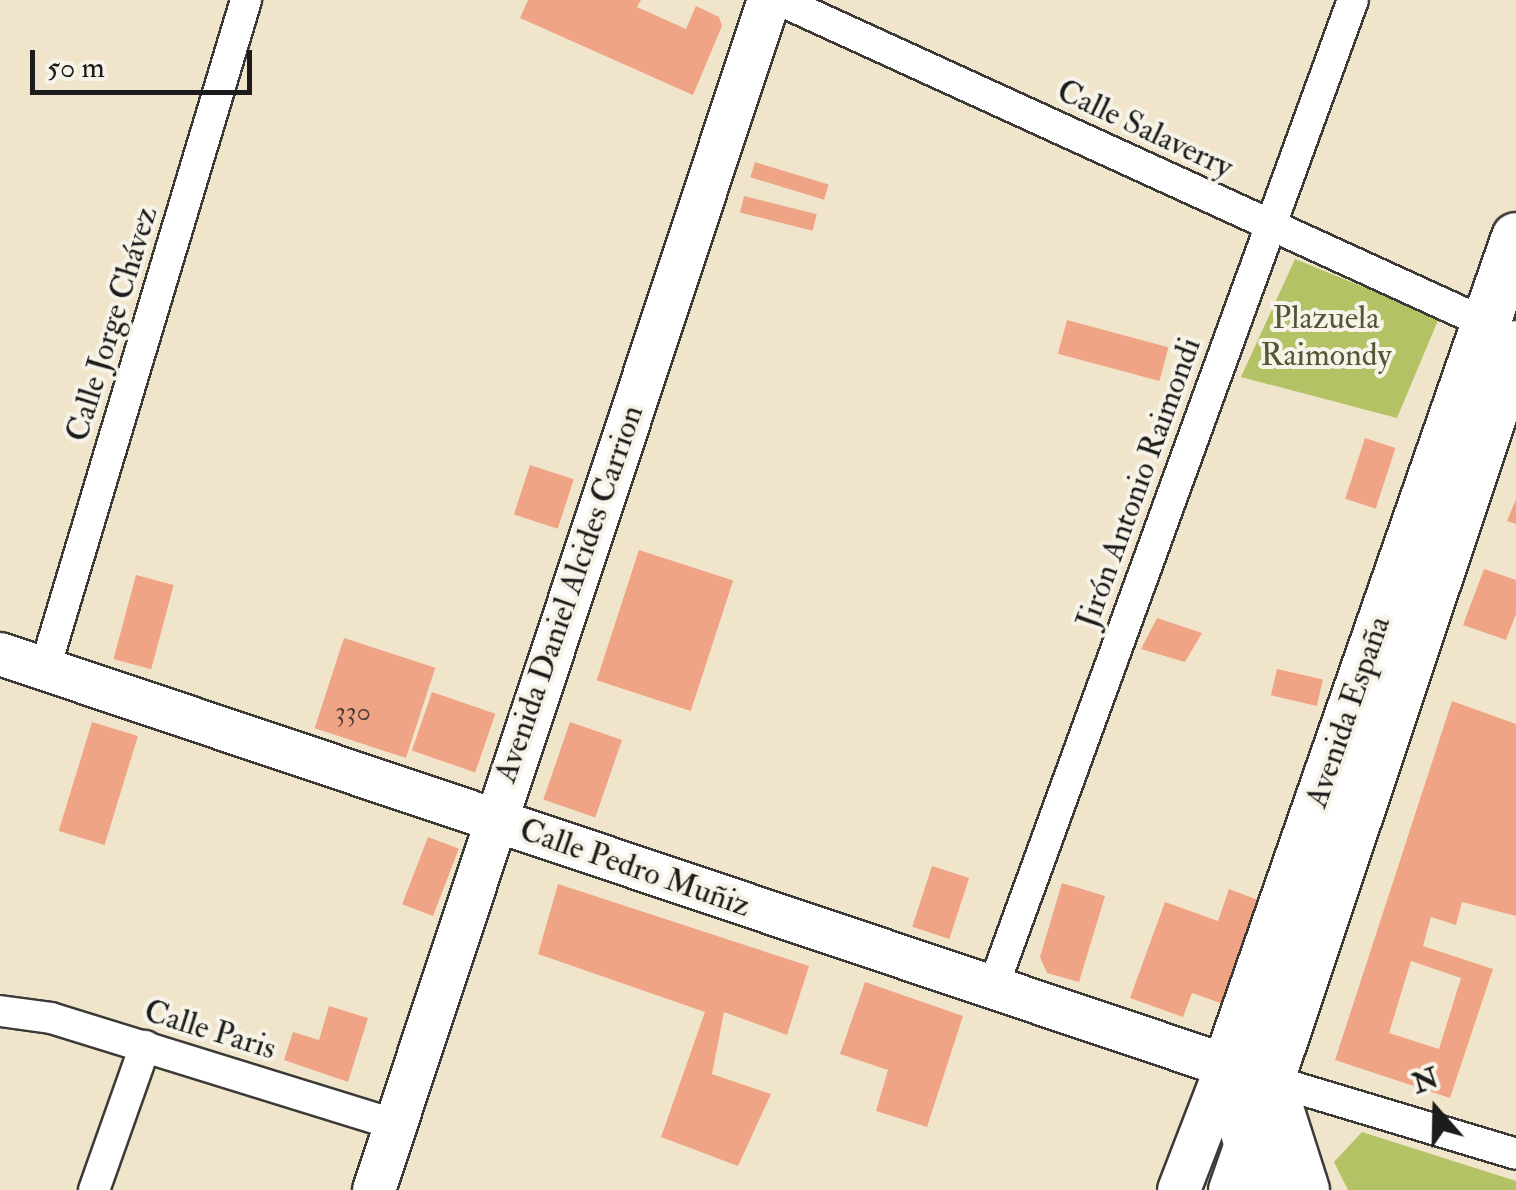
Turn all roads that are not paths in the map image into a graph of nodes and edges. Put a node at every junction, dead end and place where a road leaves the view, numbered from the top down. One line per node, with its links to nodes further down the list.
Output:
1 (246, 0): 9 (street, Calle Jorge Chávez)
2 (768, 0): 10 (street, Avenida Daniel Alcides Carrion)
3 (779, 0): 5 (street, Calle Salaverry)
4 (1353, 0): 5 (street, Jirón Antonio Raimondi)
5 (1270, 225): 7 (street, Calle Salaverry); 11 (street, Jirón Antonio Raimondi)
6 (1516, 237): 7 (main road, Avenida España)
7 (1505, 334): 14 (main road, Avenida España)
8 (0, 654): 9 (street, Calle Pedro Muñiz)
9 (45, 668): 10 (street, Calle Pedro Muñiz)
10 (492, 820): 11 (street, Calle Pedro Muñiz); 15 (street, Avenida Daniel Alcides Carrion)
11 (992, 990): 14 (street, Calle Pedro Muñiz)
12 (0, 1011): 13 (street, Calle Paris)
13 (145, 1046): 15 (street, Calle Paris); 18 (street)
14 (1248, 1074): 16 (street); 17 (main road); 20 (street); 22 (main road)
15 (396, 1125): 19 (street, Avenida Daniel Alcides Carrion)
16 (1516, 1154)
17 (1238, 1168): 21 (main road)
18 (94, 1190)
19 (374, 1190)
20 (1179, 1190)
21 (1262, 1190)
22 (1305, 1190)

